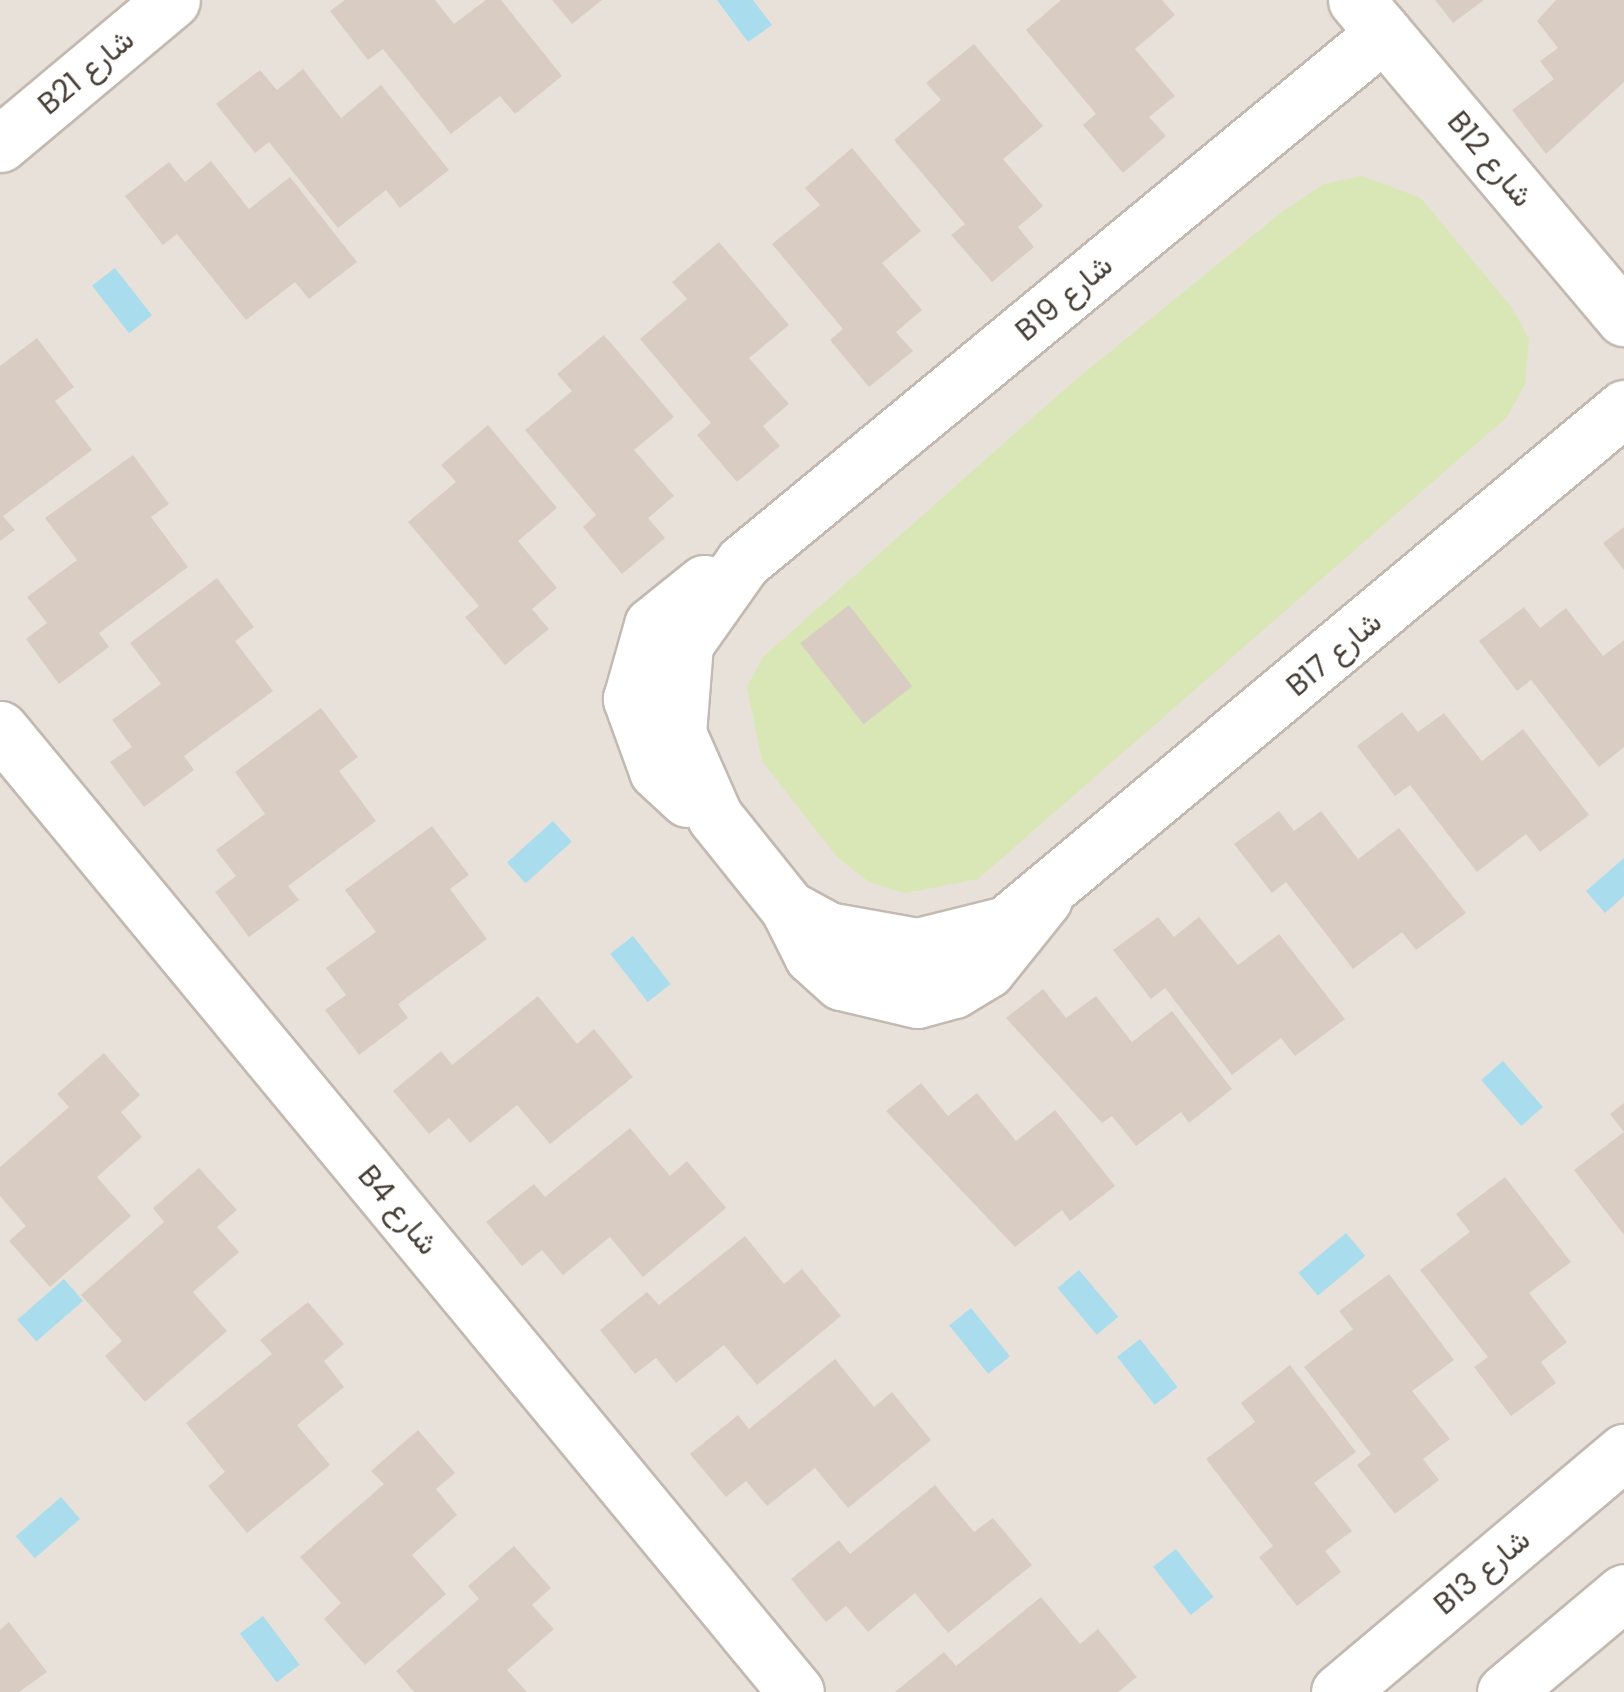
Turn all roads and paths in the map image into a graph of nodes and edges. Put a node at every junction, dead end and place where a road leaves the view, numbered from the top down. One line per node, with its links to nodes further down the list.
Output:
1 (172, 0): 3 (street, B21 شارع)
2 (1370, 16): 4 (street, B12 شارع); 7 (street, B19 شارع)
3 (0, 144)
4 (1624, 318)
5 (1624, 408): 7 (street, B17 شارع)
6 (0, 729): 10 (street, B4 شارع)
7 (788, 908)
8 (1624, 1452): 11 (street, B13 شارع)
9 (1624, 1592): 12 (street)
10 (772, 1684)
11 (1339, 1692)
12 (1505, 1692)

